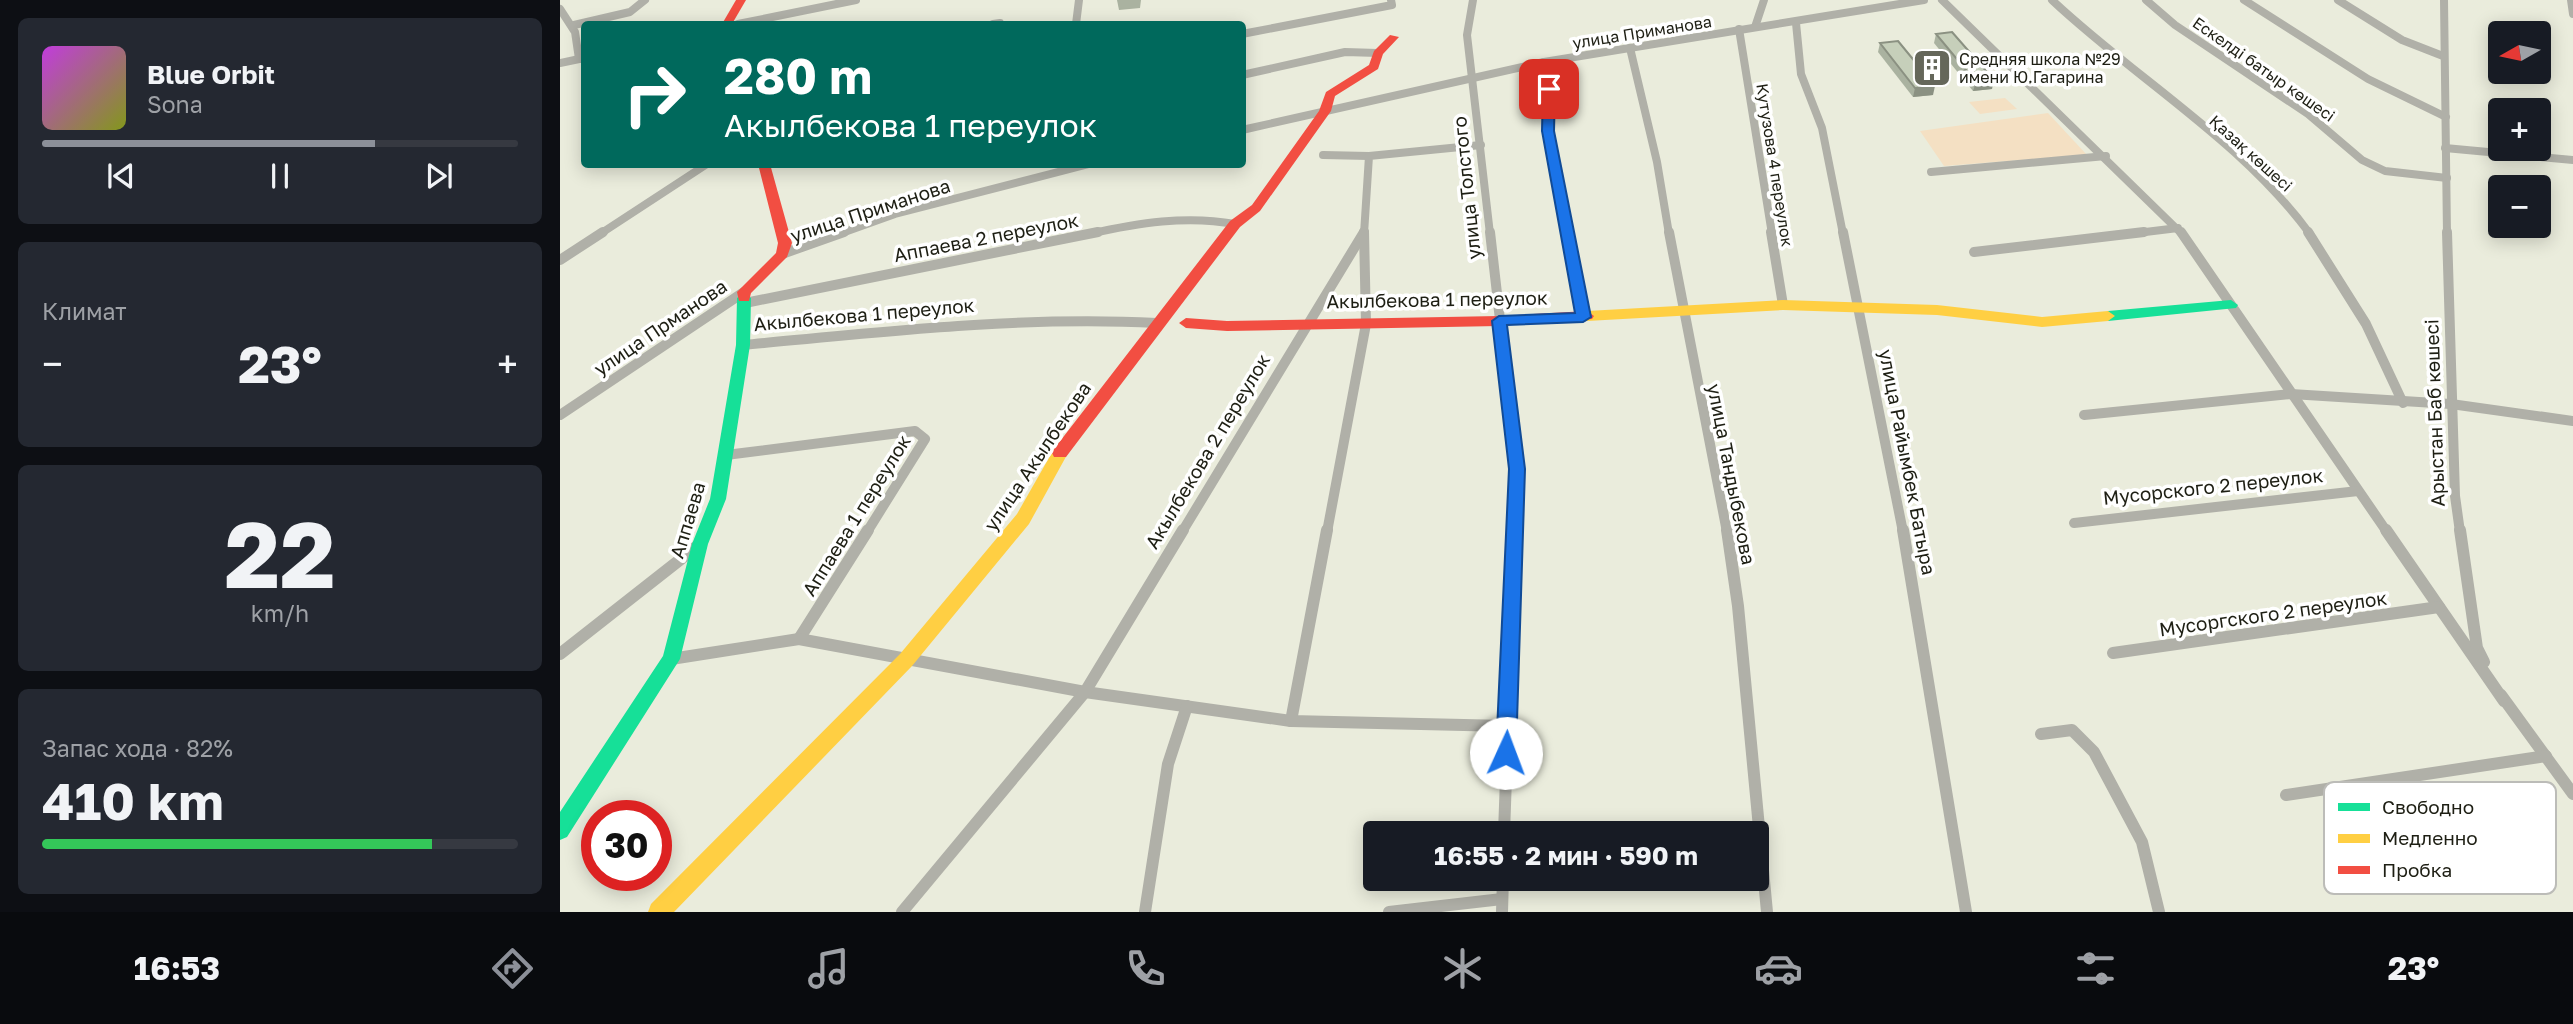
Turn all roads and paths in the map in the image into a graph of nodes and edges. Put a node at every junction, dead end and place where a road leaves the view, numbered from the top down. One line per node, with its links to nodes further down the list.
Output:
1 (645, 0): 18 (street)
2 (741, 0): 19 (street)
3 (856, 0): 20 (street)
4 (1079, 0): 21 (street)
5 (1473, 0): 37 (street, улица Толстого)
6 (1763, 0): 25 (street)
7 (1924, 0): 23 (street, улица Приманова)
8 (1942, 0): 45 (street, Мусорского 2 переулок)
9 (2052, 0): 73 (street, Қазақ көшесі)
10 (2146, 0): 51 (street, Ескелді батыр көшесі)
11 (2244, 0): 39 (street)
12 (2338, 0): 32 (street)
13 (2444, 0): 32 (street, Арыстан Баб көшесі)
14 (2571, 0): 17 (street)
15 (1392, 2): 27 (street)
16 (560, 9): 24 (street)
17 (2573, 14)
18 (591, 21)
19 (729, 21)
20 (753, 21)
21 (1076, 21)
22 (581, 23): 24 (street)
23 (1796, 23): 25 (street, улица Приманова); 63 (street, улица Райымбек Батыра)
24 (574, 25): 30 (street)
25 (1755, 27): 26 (street, улица Приманова)
26 (1739, 29): 29 (street, улица Приманова); 61 (street, Кутузова 4 переулок)
27 (1246, 33)
28 (1394, 37): 31 (street, улица Акылбекова)
29 (1630, 48): 34 (street, улица Приманова); 64 (street, улица Тандыбекова)
30 (581, 52)
31 (1378, 53): 36 (street); 38 (street, улица Акылбекова)
32 (2443, 55): 39 (street, Арыстан Баб көшесі)
33 (581, 58): 35 (street)
34 (1544, 62): 37 (street, улица Приманова); 65 (street)
35 (560, 63)
36 (1246, 74)
37 (1472, 78): 38 (street, улица Приманова); 41 (street, улица Толстого)
38 (1325, 111): 40 (street, улица Приманова); 52 (street, улица Акылбекова)
39 (2446, 117): 42 (street, Арыстан Баб көшесі)
40 (1246, 129)
41 (1481, 145): 44 (street); 66 (street, улица Толстого)
42 (2445, 148): 46 (street); 51 (street, Арыстан Баб көшесі)
43 (1323, 155): 44 (street)
44 (1368, 156): 54 (street, Акылбекова 2 переулок)
45 (2106, 156): 50 (street); 53 (street, Мусорского 2 переулок)
46 (2573, 160)
47 (701, 168): 57 (street)
48 (765, 168): 56 (street)
49 (1073, 168): 56 (street, улица Приманова)
50 (1931, 172)
51 (2446, 178): 74 (street, Арыстан Баб көшесі)
52 (1235, 224): 60 (street, Аппаева 2 переулок); 68 (street, улица Акылбекова)
53 (2178, 228): 55 (street); 62 (street, Мусорского 2 переулок)
54 (1364, 232): 58 (street, Акылбекова 2 переулок); 59 (street, Акылбекова 2 переулок)
55 (1975, 252)
56 (782, 254): 60 (street)
57 (560, 260)
58 (1365, 262): 59 (street); 70 (street, Акылбекова 2 переулок)
59 (1344, 264): 67 (street, Акылбекова 2 переулок)
60 (745, 297): 71 (street, Аппаева); 75 (street, улица Прманова)
61 (1783, 305): 63 (street, Акылбекова 1 переулок); 64 (street, Акылбекова 1 переулок)
62 (2231, 305): 63 (street); 72 (street, Мусорского 2 переулок)
63 (1857, 307): 107 (street, улица Райымбек Батыра)
64 (1682, 309): 65 (street, Акылбекова 1 переулок); 106 (street, улица Тандыбекова)
65 (1583, 317): 66 (street, Акылбекова 1 переулок)
66 (1499, 321): 70 (street, Акылбекова 1 переулок); 92 (street, улица Толстого)
67 (1307, 322): 69 (street, Акылбекова 1 переулок); 70 (street, Акылбекова 1 переулок); 88 (street, Акылбекова 2 переулок)
68 (1157, 323): 71 (street, Акылбекова 1 переулок); 87 (street, улица Акылбекова)
69 (1186, 323)
70 (1366, 324): 91 (street, Акылбекова 2 переулок)
71 (743, 345): 78 (street, Аппаева)
72 (2291, 394): 73 (street); 76 (street); 79 (street, Мусорского 2 переулок)
73 (2403, 403): 74 (street)
74 (2451, 404): 77 (street); 89 (street, Арыстан Баб көшесі)
75 (560, 415)
76 (2084, 415)
77 (2573, 421)
78 (726, 455): 81 (street, Аппаева); 83 (street, Аппаева 1 переулок)
79 (2358, 491): 80 (street, Мусорского 2 переулок); 82 (street, Мусорского 2 переулок)
80 (2074, 523)
81 (699, 544): 85 (street); 86 (street, Аппаева)
82 (2439, 607): 84 (street, Мусоргского 2 переулок); 89 (street, Мусорского 2 переулок)
83 (799, 639): 86 (street); 87 (street)
84 (2113, 653)
85 (560, 654)
86 (671, 659): 100 (street, Аппаева)
87 (906, 660): 88 (street); 102 (street, улица Акылбекова)
88 (1085, 692): 90 (street); 103 (street, Акылбекова 2 переулок)
89 (2504, 701): 94 (street, Арыстан Баб көшесі)
90 (1187, 706): 91 (street); 104 (street)
91 (1291, 721): 92 (street)
92 (1507, 726): 99 (street, улица Толстого)
93 (2041, 734): 108 (street)
94 (2546, 756): 95 (street); 97 (street, Арыстан Баб көшесі)
95 (2373, 782)
96 (2324, 789): 98 (street)
97 (2573, 794)
98 (2286, 795)
99 (1504, 821)
100 (560, 830)
101 (1502, 906): 105 (street)
102 (661, 911)
103 (902, 912)
104 (1145, 912)
105 (1389, 912)
106 (1767, 912)
107 (1966, 912)
108 (2159, 912)

